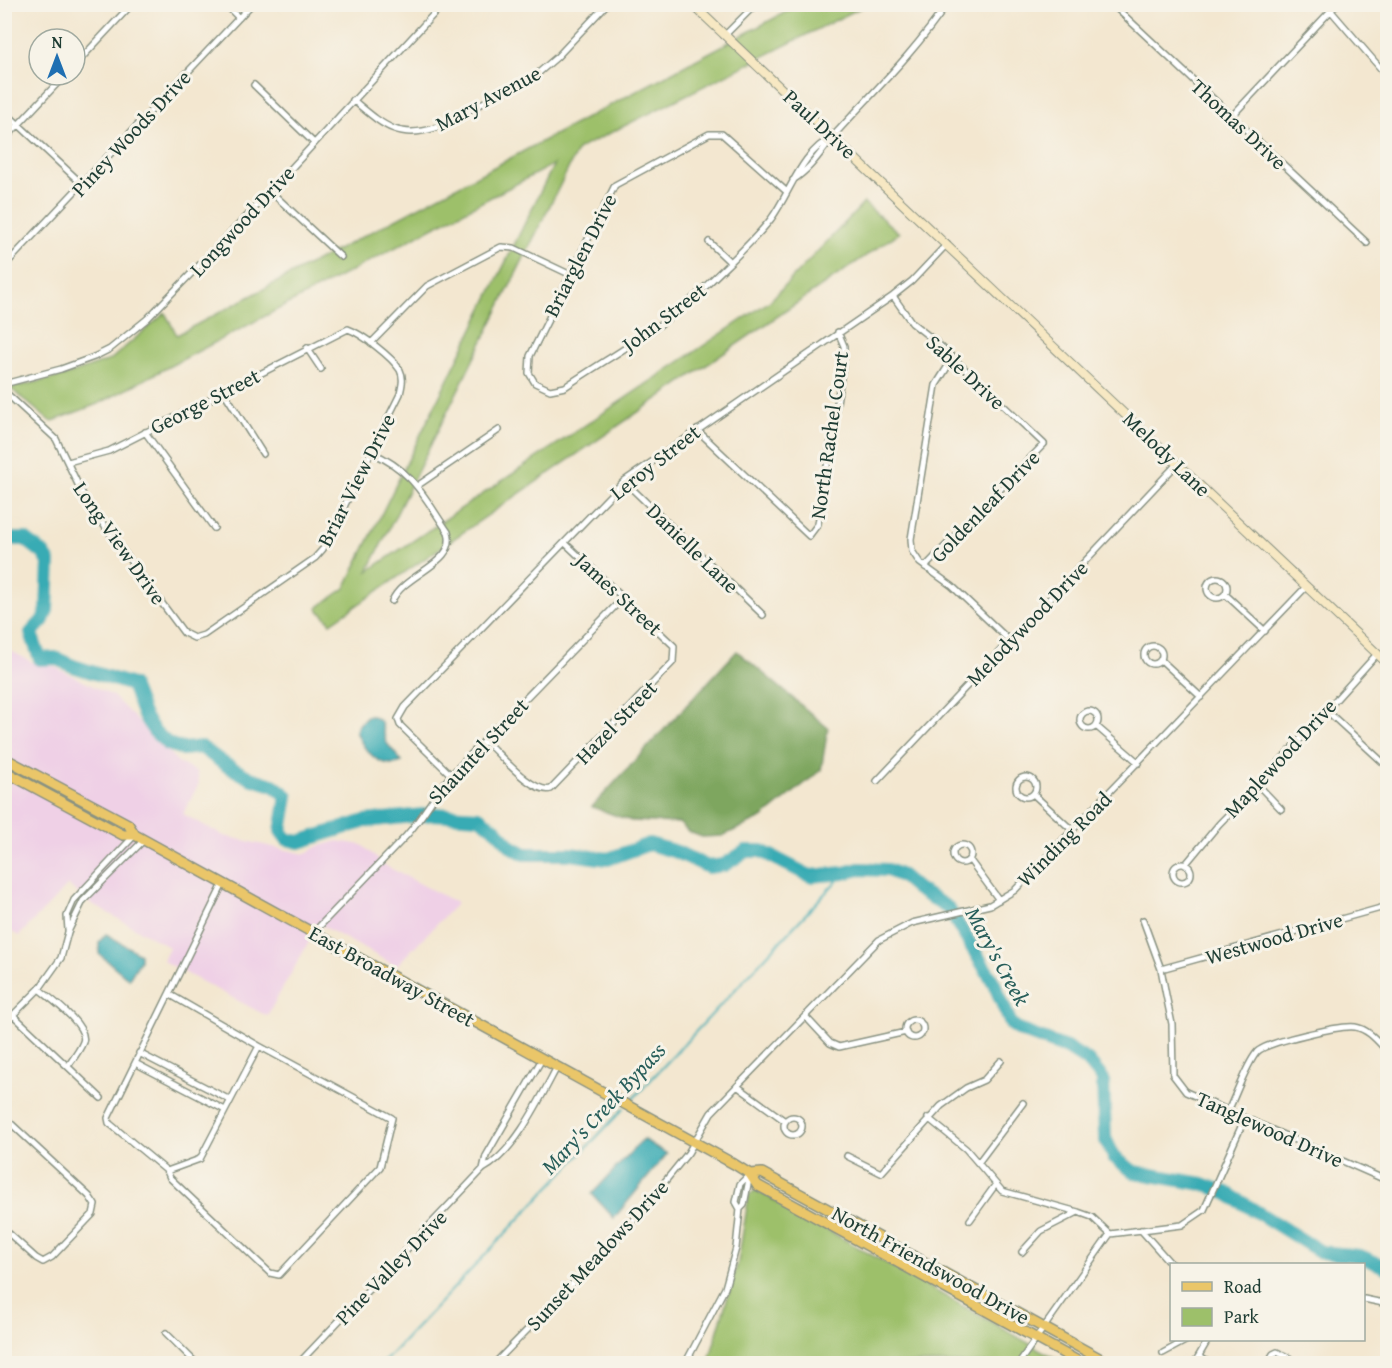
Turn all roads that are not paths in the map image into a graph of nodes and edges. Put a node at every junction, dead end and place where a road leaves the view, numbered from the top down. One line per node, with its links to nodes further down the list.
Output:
1 (11, 4): 14 (street)
2 (132, 4): 17 (street)
3 (225, 4): 15 (street)
4 (252, 4): 15 (street, Piney Woods Drive)
5 (443, 4): 21 (street, Longwood Drive)
6 (607, 4): 21 (street, Mary Avenue)
7 (692, 4): 16 (street, Paul Drive)
8 (756, 4): 16 (street)
9 (947, 4): 25 (street, John Street)
10 (1112, 4): 23 (street, Thomas Drive)
11 (1325, 4): 13 (street)
12 (1337, 4): 13 (street)
13 (1331, 11): 18 (street); 23 (street)
14 (4, 12)
15 (239, 18): 28 (street, Piney Woods Drive)
16 (724, 36): 25 (street, Paul Drive)
17 (87, 51)
18 (1388, 76)
19 (254, 85): 27 (street)
20 (54, 87): 24 (street)
21 (353, 100): 27 (street, Longwood Drive)
22 (4, 111): 24 (street)
23 (1231, 117): 32 (street, Thomas Drive)
24 (18, 125): 26 (street); 28 (street)
25 (834, 136): 30 (street, John Street); 33 (street, Paul Drive)
26 (4, 140)
27 (314, 143): 29 (street, Longwood Drive)
28 (82, 184): 35 (street, Piney Woods Drive)
29 (270, 192): 34 (street); 45 (street, Longwood Drive)
30 (787, 192): 36 (street, John Street); 37 (street, Briarglen Drive)
31 (709, 242): 36 (street)
32 (1367, 243)
33 (947, 244): 38 (street, Leroy Street); 56 (street, Melody Lane)
34 (341, 256)
35 (9, 261)
36 (730, 261): 46 (street, John Street)
37 (569, 274): 41 (street); 46 (street, Briarglen Drive)
38 (893, 296): 39 (street, Leroy Street); 43 (street, Sable Drive)
39 (838, 332): 50 (street, Leroy Street); 50 (street, North Rachel Court)
40 (339, 333): 41 (street, Briar View Drive); 42 (street, George Street)
41 (371, 343): 53 (street, Briar View Drive)
42 (307, 348): 44 (street); 48 (street, George Street)
43 (953, 358): 52 (street, Sable Drive); 61 (street)
44 (321, 369)
45 (4, 384)
46 (535, 384)
47 (4, 391): 55 (street, Long View Drive)
48 (224, 392): 51 (street, George Street); 54 (street)
49 (499, 430): 58 (street)
50 (697, 430): 57 (street, Leroy Street)
51 (145, 432): 55 (street, George Street); 59 (street)
52 (1044, 444): 61 (street, Goldenleaf Drive)
53 (371, 452): 58 (street); 68 (street, Briar View Drive)
54 (263, 454)
55 (68, 462): 68 (street, Long View Drive)
56 (1177, 465): 62 (street, Melody Lane); 69 (street, Melodywood Drive)
57 (624, 481): 60 (street, Leroy Street); 66 (street, Danielle Lane)
58 (417, 486): 65 (street)
59 (214, 528)
60 (565, 543): 64 (street, James Street); 82 (street, Leroy Street)
61 (925, 567): 69 (street)
62 (1305, 588): 67 (street, Winding Road); 71 (street, Melody Lane)
63 (1225, 594): 63 (street); 67 (street)
64 (623, 598): 70 (street, James Street); 77 (street, Shauntel Street)
65 (392, 601)
66 (763, 615)
67 (1265, 631): 74 (street, Winding Road)
68 (194, 638)
69 (1010, 641): 84 (street, Melodywood Drive)
70 (674, 646): 77 (street, Hazel Street)
71 (1377, 654): 73 (street, Melody Lane); 75 (street, Maplewood Drive)
72 (1161, 660): 74 (street)
73 (1388, 664)
74 (1201, 698): 79 (street, Winding Road)
75 (1326, 710): 80 (street); 85 (street, Maplewood Drive)
76 (1096, 726): 79 (street)
77 (486, 741): 82 (street, Shauntel Street)
78 (4, 758): 87 (main road, East Broadway Street)
79 (1139, 763): 89 (street, Winding Road)
80 (1388, 767)
81 (4, 771): 83 (main road, East Broadway Street)
82 (451, 775): 98 (street, Shauntel Street)
83 (22, 780): 87 (main road); 90 (main road, East Broadway Street)
84 (877, 781)
85 (1258, 785): 88 (street); 92 (street, Maplewood Drive)
86 (1033, 794): 89 (street)
87 (87, 802): 90 (main road, East Broadway Street)
88 (1281, 809)
89 (1073, 831): 94 (street, Winding Road)
90 (140, 838): 93 (main road, East Broadway Street); 97 (street); 97 (street)
91 (969, 859): 94 (street)
92 (1185, 864)
93 (223, 884): 98 (main road, East Broadway Street); 101 (street)
94 (999, 900): 103 (street, Winding Road)
95 (1388, 906): 99 (street, Westwood Drive)
96 (1143, 920): 99 (street, Tanglewood Drive)
97 (68, 932): 100 (street)
98 (313, 933): 109 (main road, East Broadway Street)
99 (1161, 969): 119 (street, Tanglewood Drive)
100 (39, 989): 102 (street); 112 (street)
101 (169, 994): 106 (street); 108 (street)
102 (13, 1015): 104 (street); 112 (street)
103 (805, 1016): 105 (street); 114 (street, Winding Road)
104 (4, 1024)
105 (906, 1032)
106 (259, 1046): 116 (street); 129 (street)
107 (1388, 1052): 119 (street)
108 (139, 1053): 111 (street); 116 (street)
109 (542, 1059): 113 (main road, East Broadway Street); 128 (street, Pine Valley Drive)
110 (1001, 1061): 122 (street)
111 (135, 1063): 118 (street); 129 (street)
112 (68, 1066): 115 (street)
113 (557, 1067): 121 (main road, East Broadway Street); 128 (street, Pine Valley Drive)
114 (737, 1086): 124 (street); 125 (street, Winding Road)
115 (101, 1098)
116 (230, 1100): 118 (street)
117 (1023, 1103): 127 (street)
118 (225, 1110): 129 (street)
119 (1228, 1111): 123 (street, Tanglewood Drive)
120 (4, 1117): 135 (street)
121 (648, 1118): 125 (main road, North Friendswood Drive)
122 (928, 1118): 126 (street); 127 (street)
123 (1245, 1118): 131 (street, Tanglewood Drive); 136 (street)
124 (785, 1121)
125 (694, 1143): 130 (main road, North Friendswood Drive); 151 (street, Sunset Meadows Drive)
126 (847, 1156)
127 (978, 1163): 132 (street)
128 (483, 1169): 150 (street, Pine Valley Drive)
129 (167, 1171)
130 (750, 1173): 142 (main road, North Friendswood Drive); 144 (main road, North Friendswood Drive); 152 (street)
131 (1388, 1181)
132 (996, 1185): 133 (street); 134 (street)
133 (1078, 1212): 137 (street); 138 (street)
134 (970, 1220)
135 (4, 1229)
136 (1141, 1230): 137 (street); 139 (street)
137 (1110, 1234): 142 (street)
138 (1022, 1252)
139 (1171, 1263)
140 (1365, 1299): 141 (street)
141 (1388, 1304)
142 (1046, 1328): 144 (street); 155 (main road, North Friendswood Drive)
143 (166, 1333): 149 (street)
144 (1037, 1339): 153 (street); 154 (main road, North Friendswood Drive)
145 (1185, 1341): 147 (street)
146 (1207, 1341): 148 (street)
147 (1163, 1353)
148 (1200, 1357): 156 (street); 157 (street)
149 (197, 1364)
150 (298, 1364)
151 (494, 1364)
152 (686, 1364)
153 (1018, 1364)
154 (1083, 1364)
155 (1110, 1364)
156 (1194, 1364)
157 (1211, 1364)
158 (1267, 1364): 159 (street)
159 (1302, 1364)

